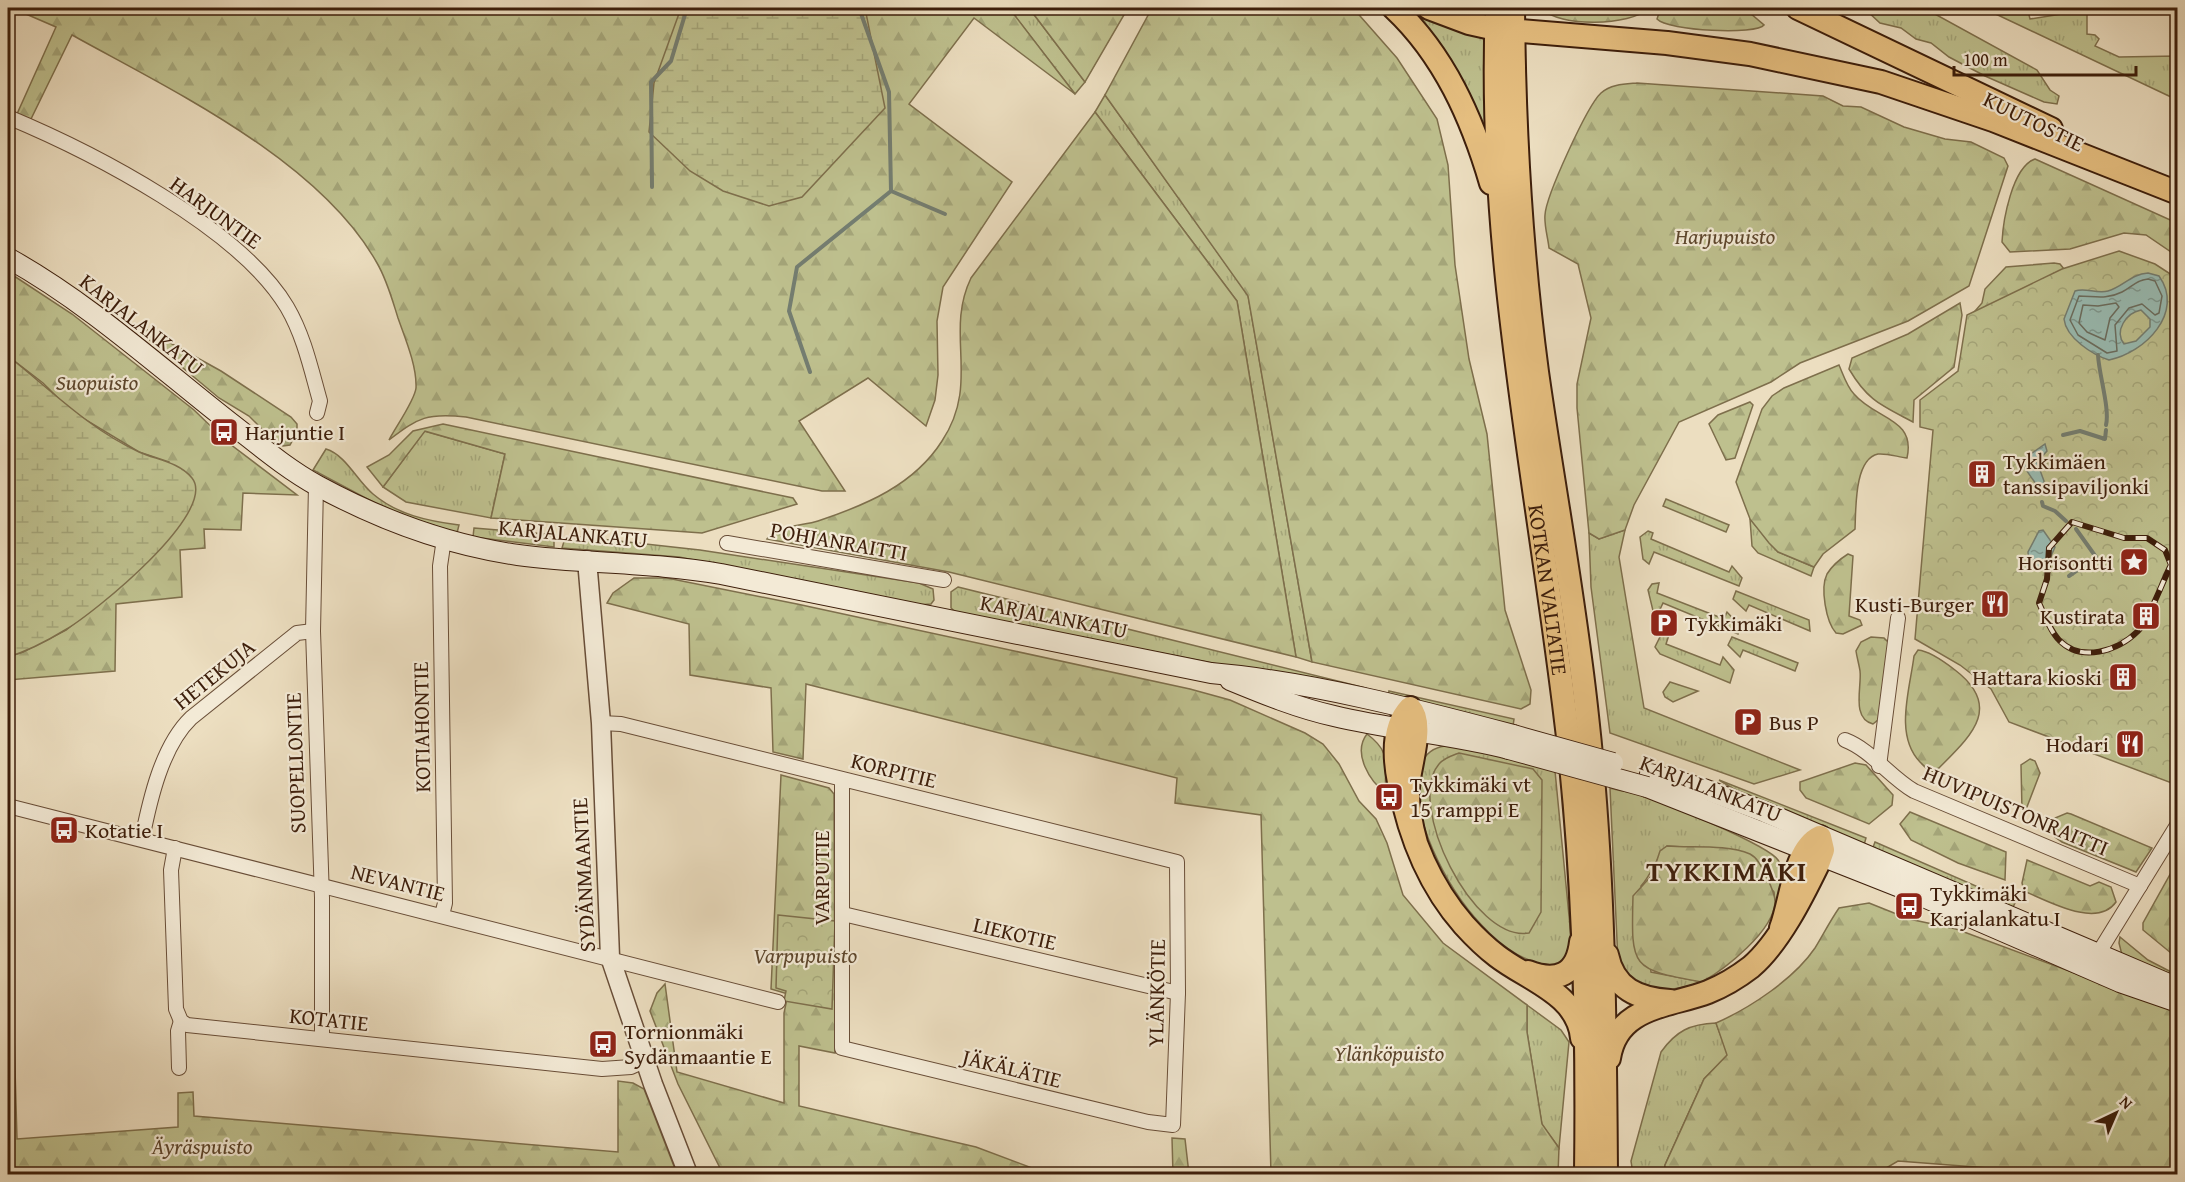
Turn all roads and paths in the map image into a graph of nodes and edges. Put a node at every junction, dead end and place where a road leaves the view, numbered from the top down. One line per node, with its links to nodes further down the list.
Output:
1 (1394, 8): 10 (highway)
2 (1429, 8): 6 (highway)
3 (1513, 8): 6 (highway, KOTKAN VALTATIE)
4 (1798, 8): 7 (highway)
5 (1806, 8): 7 (highway)
6 (1502, 23): 9 (highway); 10 (highway, KOTKAN VALTATIE); 38 (highway, KOTKAN VALTATIE)
7 (1858, 37): 9 (highway, KUUTOSTIE)
8 (8, 117): 12 (street, HARJUNTIE)
9 (2178, 192)
10 (1499, 213): 38 (highway, KOTKAN VALTATIE)
11 (8, 258): 13 (main road, KARJALANKATU)
12 (317, 413)
13 (316, 485): 14 (main road, KARJALANKATU); 19 (street, SUOPELLONTIE)
14 (444, 539): 16 (main road, KARJALANKATU); 37 (street, KOTIAHONTIE)
15 (727, 543): 17 (street, POHJANRAITTI)
16 (587, 560): 20 (main road, KARJALANKATU); 22 (street, SYDÄNMAANTIE)
17 (944, 580)
18 (1898, 618): 26 (street)
19 (313, 632): 30 (street, HETEKUJA); 34 (street, SUOPELLONTIE)
20 (1211, 673): 21 (main road, KARJALANKATU); 23 (main road, KARJALANKATU)
21 (1410, 708): 23 (highway); 25 (main road, KARJALANKATU)
22 (601, 723): 27 (street, KORPITIE); 39 (street, SYDÄNMAANTIE)
23 (1407, 729): 25 (main road, KARJALANKATU); 41 (highway)
24 (1845, 740): 26 (street, HUVIPUISTONRAITTI)
25 (1511, 742): 32 (main road, KARJALANKATU, bridge)
26 (1879, 766): 35 (street, HUVIPUISTONRAITTI)
27 (842, 779): 33 (street, KORPITIE); 36 (street, VARPUTIE)
28 (8, 806): 30 (street, NEVANTIE)
29 (2178, 824): 35 (street)
30 (142, 839): 31 (street, NEVANTIE)
31 (175, 848): 34 (street, NEVANTIE); 47 (street)
32 (1815, 848): 40 (main road, KARJALANKATU); 44 (highway)
33 (1177, 862): 43 (street, YLÄNKÖTIE)
34 (320, 884): 37 (street, NEVANTIE); 48 (street, SUOPELLONTIE)
35 (2140, 886): 40 (street)
36 (843, 914): 43 (street, LIEKOTIE); 49 (street, VARPUTIE)
37 (442, 915): 39 (street, NEVANTIE)
38 (1592, 918): 41 (highway); 44 (highway); 52 (highway, KOTKAN VALTATIE); 53 (highway, KOTKAN VALTATIE)
39 (610, 957): 45 (street, NEVANTIE); 50 (street, SYDÄNMAANTIE)
40 (2094, 961): 42 (main road, KARJALANKATU); 46 (main road, KARJALANKATU)
41 (1515, 968): 53 (highway)
42 (2178, 988)
43 (1178, 993): 54 (street, YLÄNKÖTIE)
44 (1675, 1001): 52 (highway)
45 (778, 1002)
46 (2178, 1002)
47 (181, 1021): 48 (street, KOTATIE); 51 (street)
48 (322, 1039): 50 (street, KOTATIE)
49 (842, 1048): 54 (street, JÄKÄLÄTIE)
50 (644, 1061): 55 (street, SYDÄNMAANTIE)
51 (179, 1068)
52 (1606, 1083): 57 (highway, KOTKAN VALTATIE)
53 (1587, 1099): 56 (highway, KOTKAN VALTATIE)
54 (1173, 1125)
55 (688, 1174)
56 (1586, 1174)
57 (1606, 1174)

